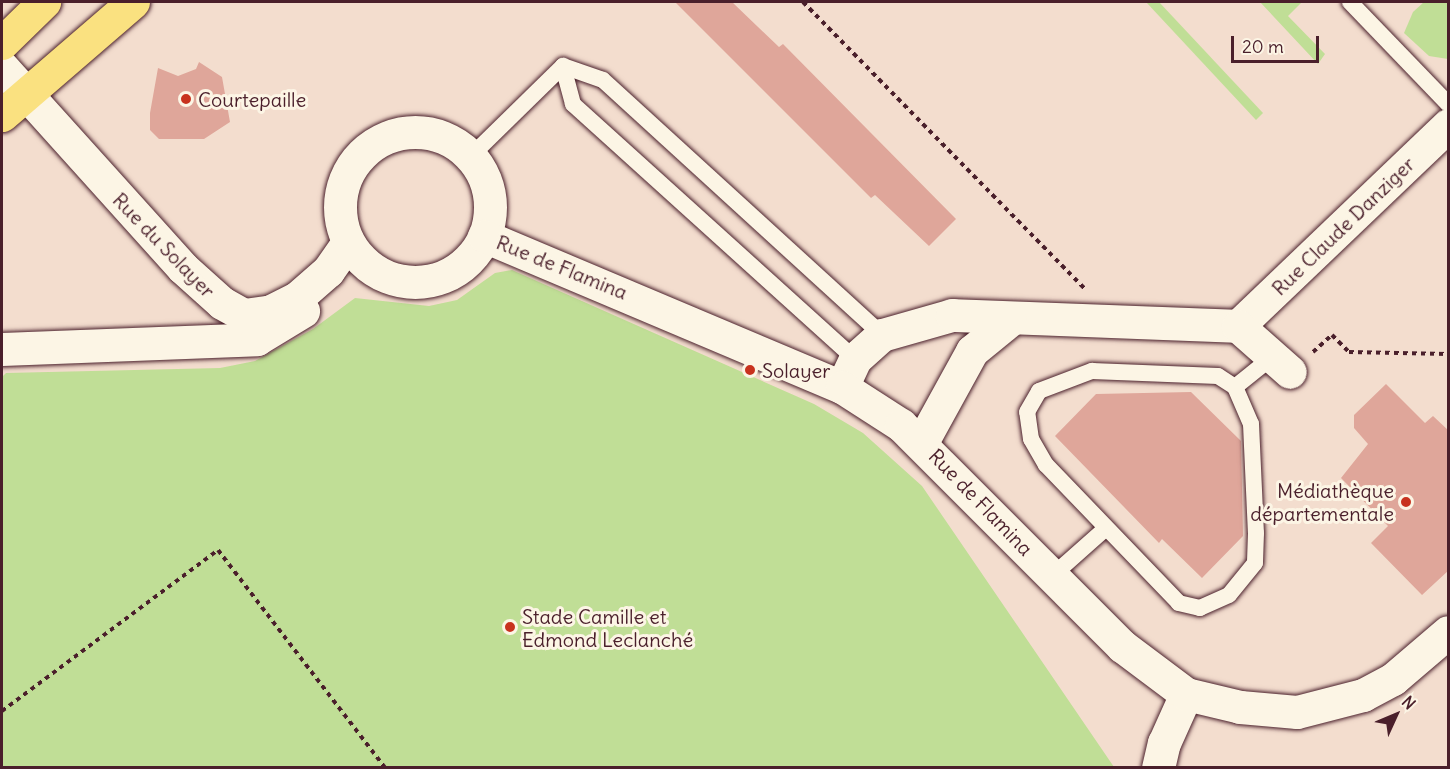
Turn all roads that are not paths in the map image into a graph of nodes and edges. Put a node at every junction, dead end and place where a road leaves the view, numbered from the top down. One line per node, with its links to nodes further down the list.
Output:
1 (44, 2): 4 (main road)
2 (133, 2): 7 (main road)
3 (1350, 2): 8 (lane)
4 (2, 43)
5 (563, 66): 9 (lane); 16 (lane); 20 (lane)
6 (2, 67): 7 (street, Rue du Solayer)
7 (14, 105): 13 (street, Rue du Solayer)
8 (1448, 122): 15 (street, Rue Claude Danziger)
9 (471, 156): 10 (street); 11 (street)
10 (484, 236): 12 (street); 20 (street, Rue de Flamina)
11 (348, 242): 12 (street); 13 (street, Rue du Solayer)
12 (379, 271): 17 (street)
13 (206, 289): 17 (street)
14 (1010, 320): 15 (street); 16 (street); 22 (street)
15 (1238, 327): 19 (street)
16 (882, 335): 20 (street)
17 (145, 341): 18 (street)
18 (2, 349)
19 (1280, 365): 21 (lane)
20 (849, 373): 22 (street, Rue de Flamina)
21 (1235, 387): 23 (lane); 23 (lane)
22 (922, 442): 24 (street, Rue de Flamina)
23 (1105, 529): 24 (lane)
24 (1052, 576): 26 (street, Rue de Flamina)
25 (1449, 632): 26 (street, Rue de Flamina)
26 (1186, 694): 27 (street)
27 (1158, 768)

